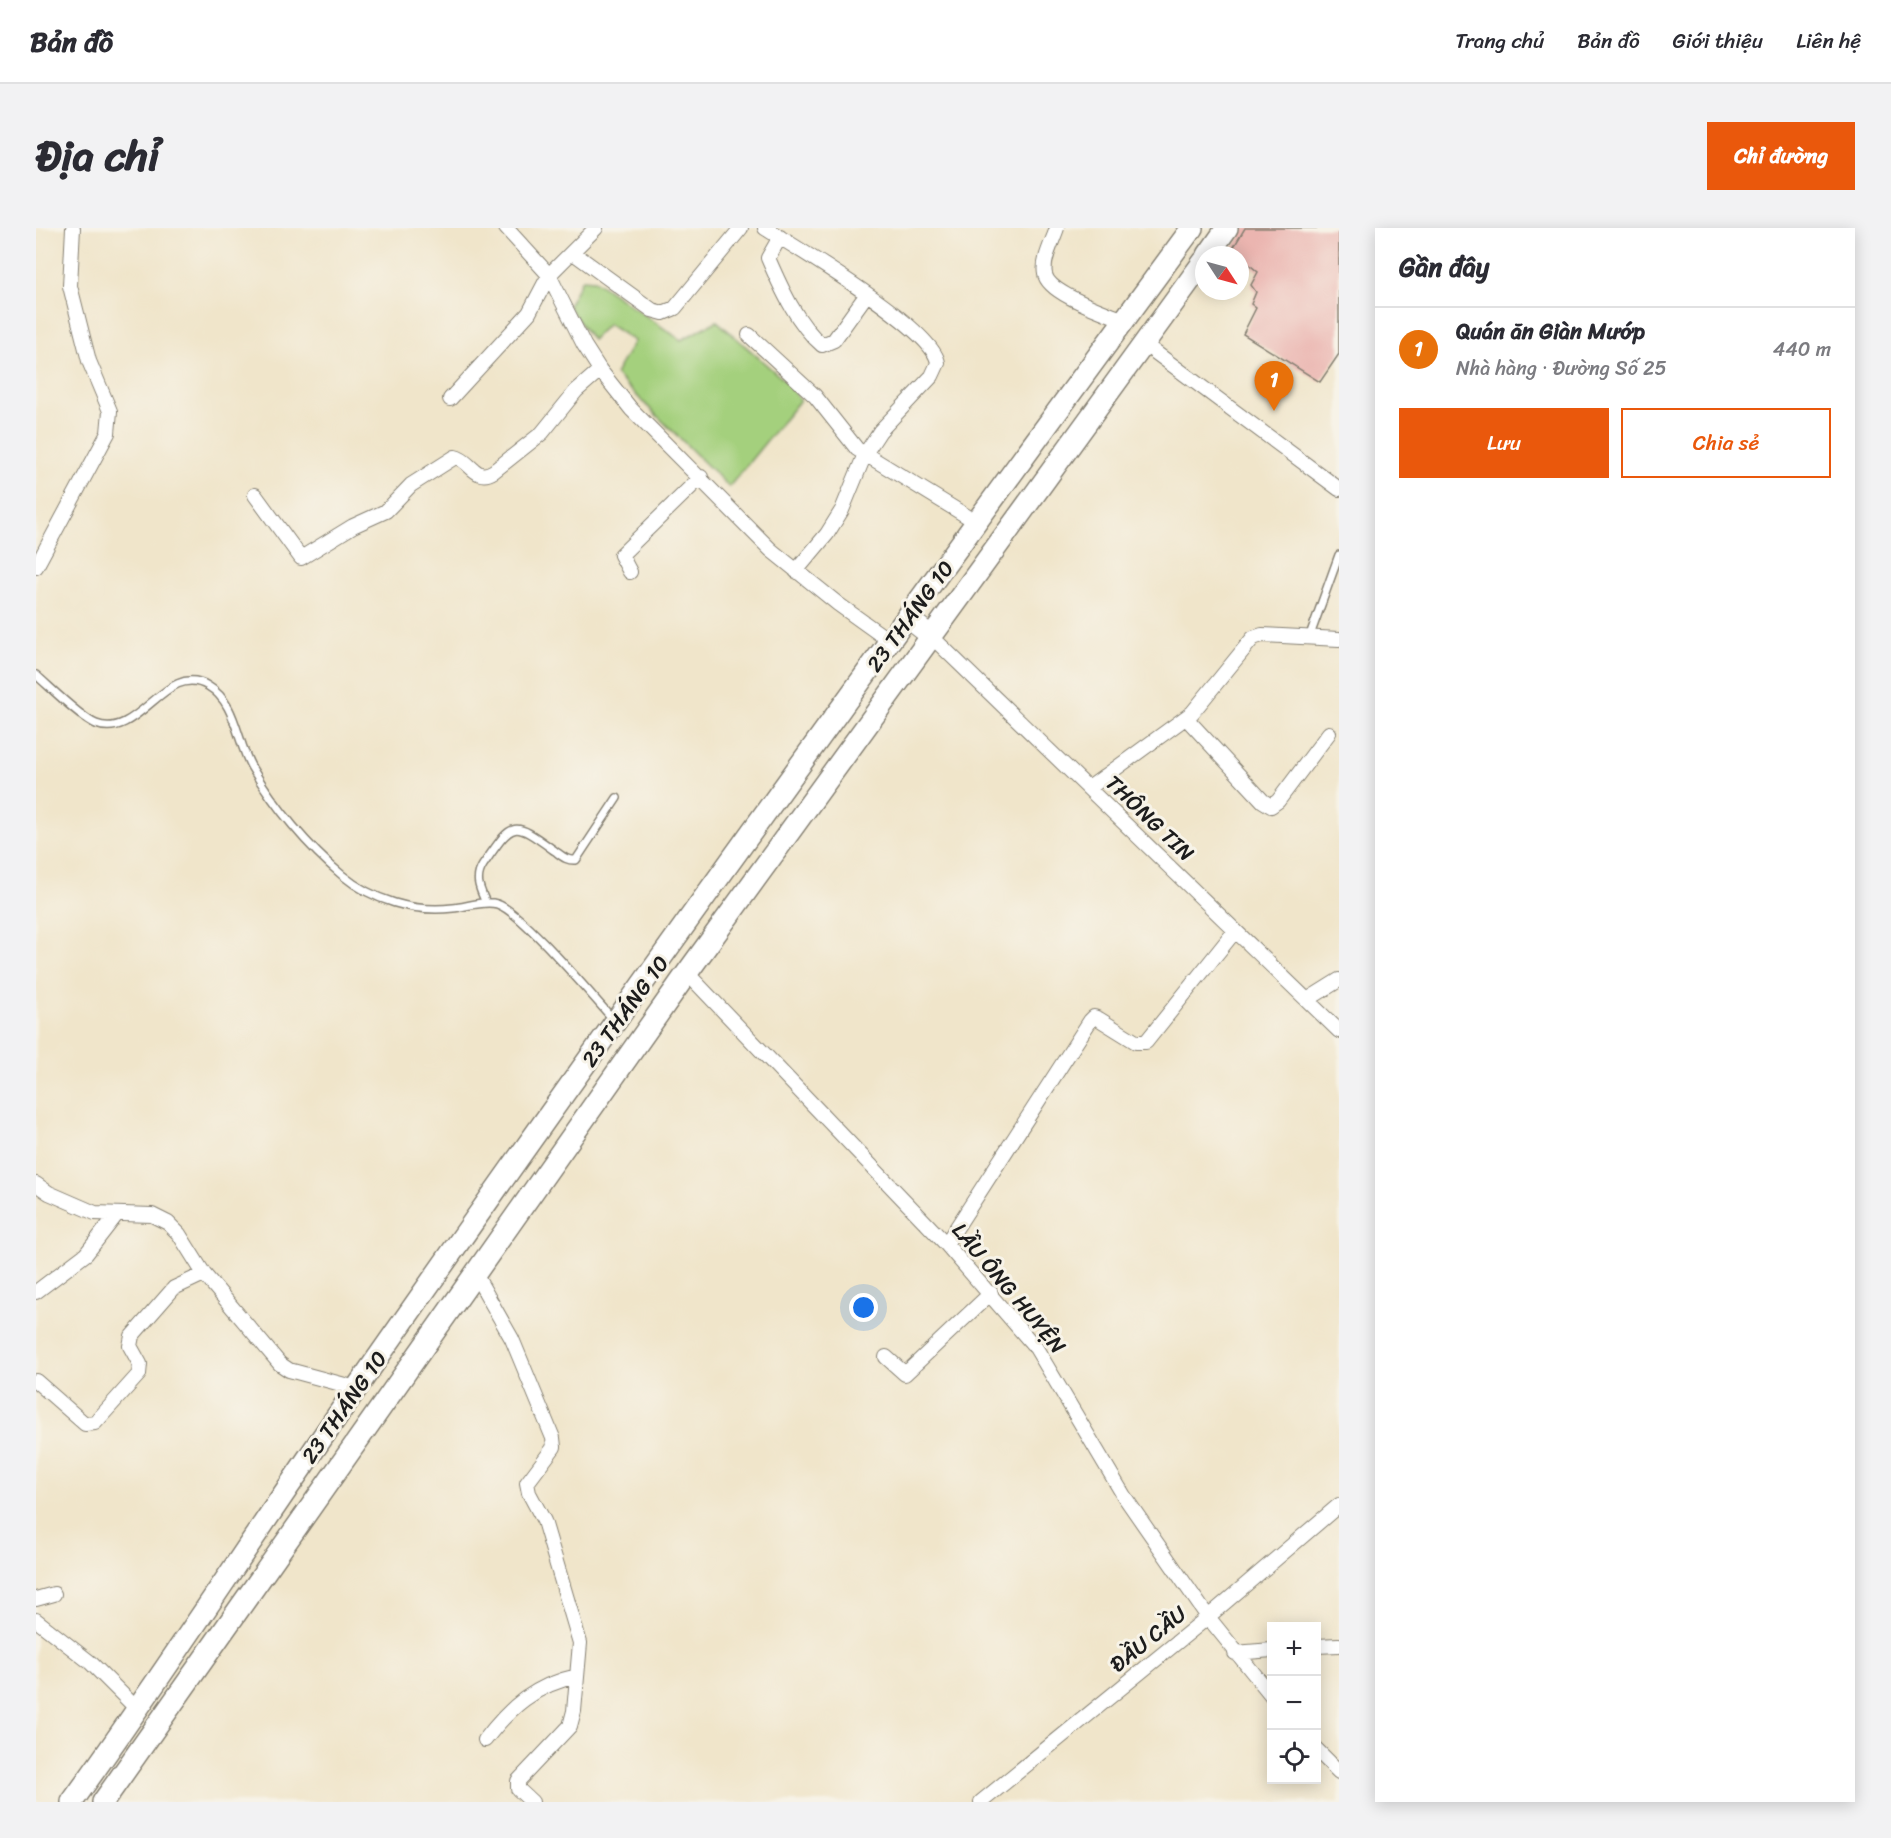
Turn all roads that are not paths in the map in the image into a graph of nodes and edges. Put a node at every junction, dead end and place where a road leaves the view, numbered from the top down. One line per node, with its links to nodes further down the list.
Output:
1 (73, 228): 26 (street)
2 (506, 228): 13 (street)
3 (596, 228): 11 (street)
4 (741, 228): 11 (street)
5 (765, 228): 9 (street)
6 (1057, 228): 15 (street)
7 (1192, 228): 15 (main road, 23 THÁNG 10)
8 (1227, 228): 10 (main road)
9 (780, 237): 14 (street); 14 (street)
10 (1214, 246)
11 (572, 252): 13 (street)
12 (1195, 273): 17 (main road, 23 THÁNG 10)
13 (549, 275): 18 (street); 19 (street)
14 (867, 294): 20 (street)
15 (1124, 320): 24 (main road, 23 THÁNG 10)
16 (749, 335): 20 (street)
17 (1144, 344): 22 (street); 30 (main road, 23 THÁNG 10)
18 (600, 370): 21 (street); 23 (street)
19 (450, 399)
20 (865, 454): 24 (street); 27 (street)
21 (701, 477): 27 (street); 28 (street)
22 (1339, 489)
23 (255, 495)
24 (978, 523): 29 (main road, 23 THÁNG 10)
25 (1339, 555): 31 (lane)
26 (36, 567)
27 (796, 571): 33 (street)
28 (630, 572)
29 (908, 618): 30 (main road); 33 (main road, 23 THÁNG 10)
30 (931, 636): 37 (street, THÔNG TIN); 41 (main road, 23 THÁNG 10)
31 (1309, 638): 32 (street); 35 (street)
32 (1339, 639)
33 (891, 642): 44 (main road, 23 THÁNG 10)
34 (36, 675): 39 (lane)
35 (1186, 718): 36 (street); 37 (street)
36 (1329, 733)
37 (1089, 788): 40 (street, THÔNG TIN)
38 (617, 798): 39 (lane)
39 (486, 903): 44 (lane)
40 (1235, 931): 43 (street, THÔNG TIN); 48 (street)
41 (687, 973): 48 (street, LẦU ÔNG HUYỆN); 49 (main road, 23 THÁNG 10)
42 (1339, 980): 43 (street)
43 (1307, 1000): 45 (street, THÔNG TIN)
44 (616, 1023): 55 (main road, 23 THÁNG 10)
45 (1339, 1031)
46 (36, 1185): 47 (street)
47 (117, 1214): 50 (street); 51 (street)
48 (946, 1244): 52 (street, LẦU ÔNG HUYỆN)
49 (474, 1272): 56 (main road, 23 THÁNG 10); 66 (street)
50 (204, 1274): 54 (street); 55 (street)
51 (36, 1292)
52 (991, 1293): 53 (street); 60 (street, LẦU ÔNG HUYỆN)
53 (886, 1357)
54 (36, 1381)
55 (356, 1388): 56 (main road); 68 (main road, 23 THÁNG 10)
56 (381, 1405): 73 (main road, 23 THÁNG 10)
57 (1339, 1505): 60 (street, ĐẦU CẦU)
58 (54, 1594): 59 (street)
59 (36, 1599)
60 (1208, 1617): 65 (street, LẦU ÔNG HUYỆN); 75 (street, ĐẦU CẦU)
61 (36, 1620): 68 (street)
62 (1339, 1645): 63 (street)
63 (1321, 1646)
64 (1267, 1650): 65 (street)
65 (1235, 1653): 67 (street, LẦU ÔNG HUYỆN)
66 (577, 1676): 69 (street); 74 (street)
67 (1267, 1690)
68 (138, 1710): 72 (main road, 23 THÁNG 10)
69 (485, 1740)
70 (1321, 1753): 71 (street)
71 (1339, 1772)
72 (72, 1802)
73 (103, 1802)
74 (532, 1802)
75 (981, 1802)

